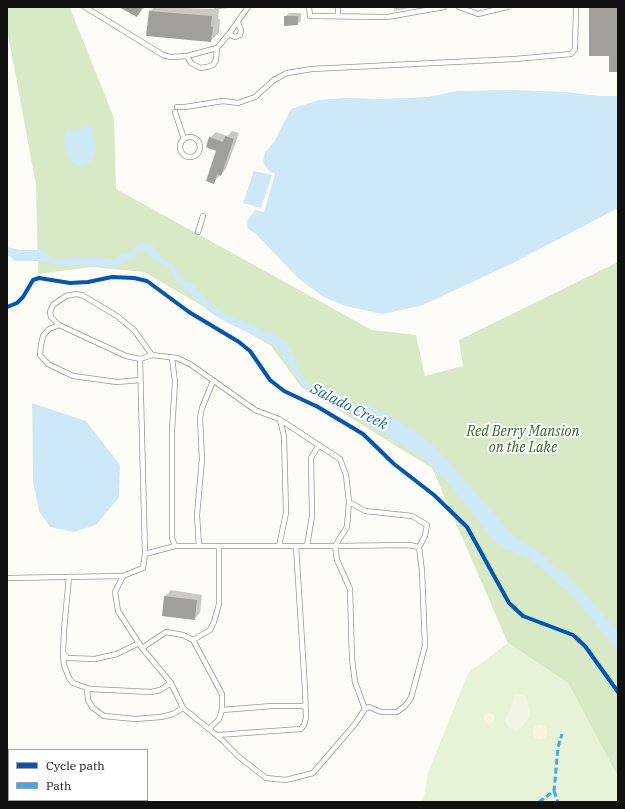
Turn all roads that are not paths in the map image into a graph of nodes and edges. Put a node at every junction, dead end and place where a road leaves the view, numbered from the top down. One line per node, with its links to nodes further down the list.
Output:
1 (85, 7): 13 (lane)
2 (248, 7): 10 (lane)
3 (309, 7): 9 (lane)
4 (338, 7): 9 (lane)
5 (444, 7): 9 (lane)
6 (459, 7): 7 (lane)
7 (507, 7)
8 (576, 7): 14 (lane)
9 (338, 16)
10 (238, 23): 11 (lane); 11 (lane)
11 (230, 34): 12 (lane)
12 (217, 48): 13 (lane); 13 (lane)
13 (187, 56)
14 (177, 107)
15 (175, 112): 16 (lane)
16 (184, 139): 16 (lane)
17 (203, 216): 18 (lane)
18 (198, 232)
19 (59, 325): 20 (lane); 22 (lane); 23 (lane)
20 (152, 355): 21 (lane); 22 (lane)
21 (172, 358): 24 (lane); 28 (lane)
22 (140, 359): 23 (lane)
23 (140, 380): 36 (lane)
24 (213, 381): 25 (lane); 29 (lane)
25 (279, 418): 26 (lane); 31 (lane)
26 (319, 445): 27 (lane); 33 (lane)
27 (349, 502): 34 (lane); 35 (lane)
28 (175, 546): 29 (lane); 36 (lane)
29 (199, 546): 30 (lane)
30 (219, 546): 31 (lane); 40 (lane)
31 (279, 546): 32 (lane)
32 (296, 546): 33 (lane); 46 (lane)
33 (307, 546): 34 (lane)
34 (335, 546): 35 (lane); 48 (lane)
35 (419, 547): 48 (lane)
36 (145, 554): 37 (lane)
37 (123, 576): 38 (lane); 41 (lane)
38 (69, 577): 39 (lane); 43 (lane)
39 (7, 578)
40 (193, 640): 42 (lane); 49 (lane)
41 (139, 643): 42 (lane); 43 (lane)
42 (142, 648): 44 (lane)
43 (63, 653): 45 (lane)
44 (170, 683): 45 (lane); 47 (lane)
45 (87, 689): 47 (lane)
46 (305, 706): 49 (lane); 51 (lane)
47 (183, 708): 50 (lane)
48 (365, 709): 51 (lane)
49 (222, 710): 50 (lane)
50 (209, 729): 51 (lane)
51 (217, 735)

